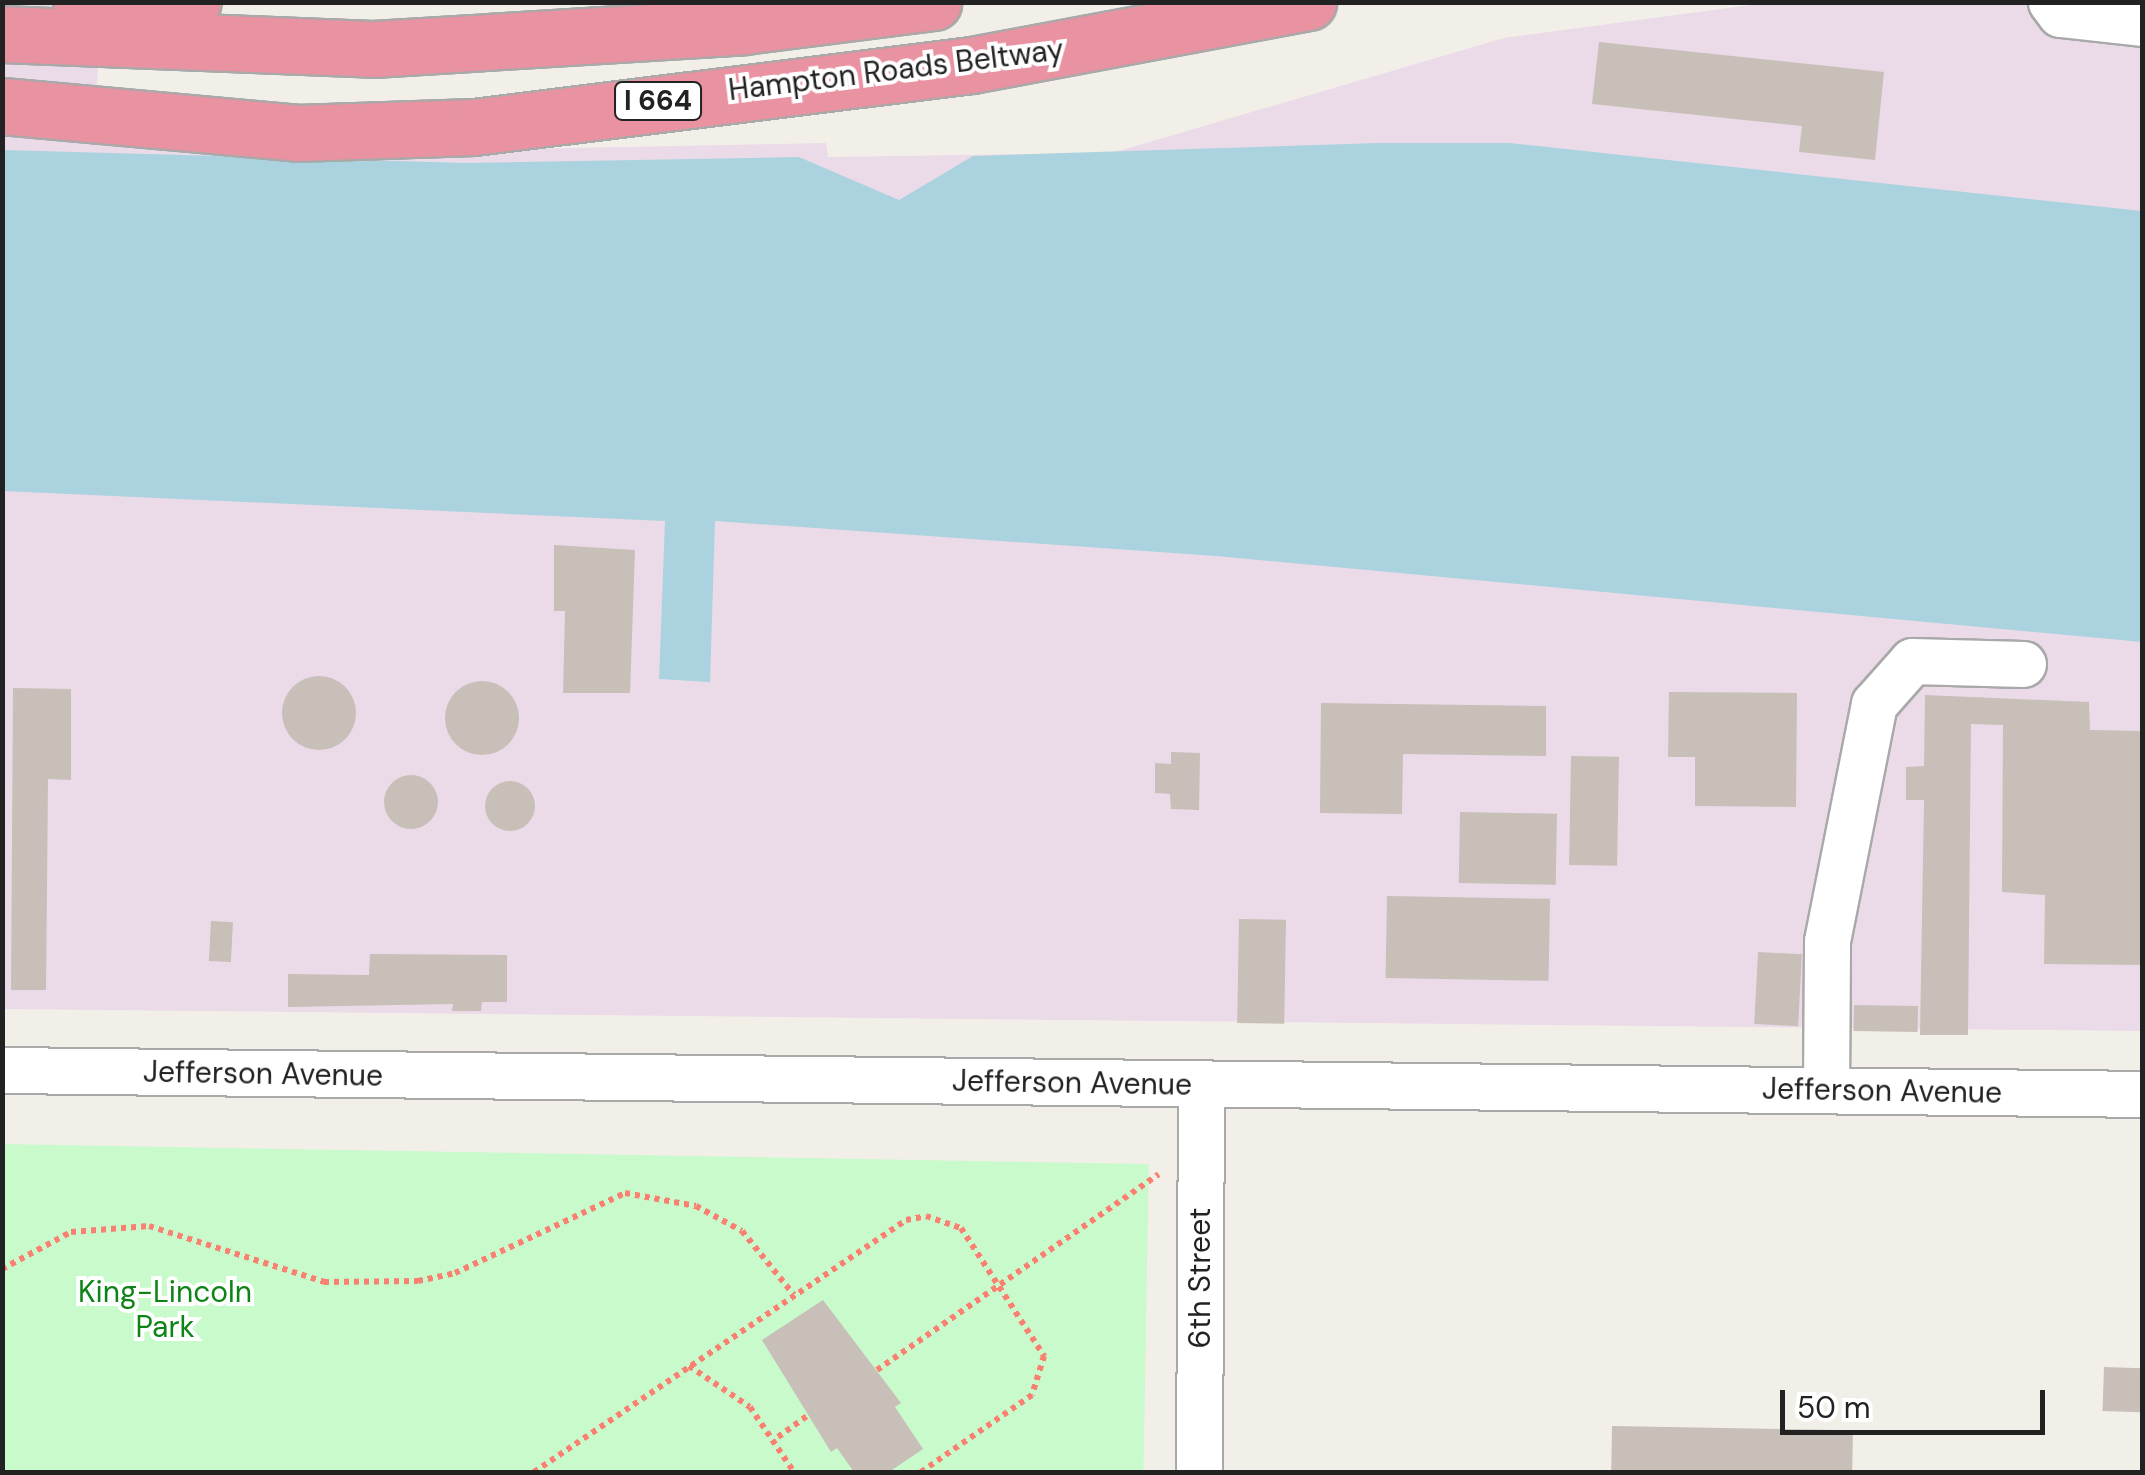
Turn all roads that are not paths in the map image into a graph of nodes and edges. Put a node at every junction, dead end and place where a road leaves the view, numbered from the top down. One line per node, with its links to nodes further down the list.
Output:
1 (193, 2): 5 (highway)
2 (933, 2): 7 (highway, Hampton Roads Beltway / I 664)
3 (1308, 2): 8 (highway, Hampton Roads Beltway / I 664)
4 (2050, 2): 6 (street)
5 (2, 21)
6 (2142, 23)
7 (2, 34)
8 (2, 106)
9 (2023, 664): 12 (street)
10 (2, 1070): 11 (street, Jefferson Avenue)
11 (1201, 1084): 12 (street, Jefferson Avenue); 14 (street, 6th Street)
12 (1826, 1090): 13 (street, Jefferson Avenue)
13 (2142, 1094)
14 (1199, 1472)

